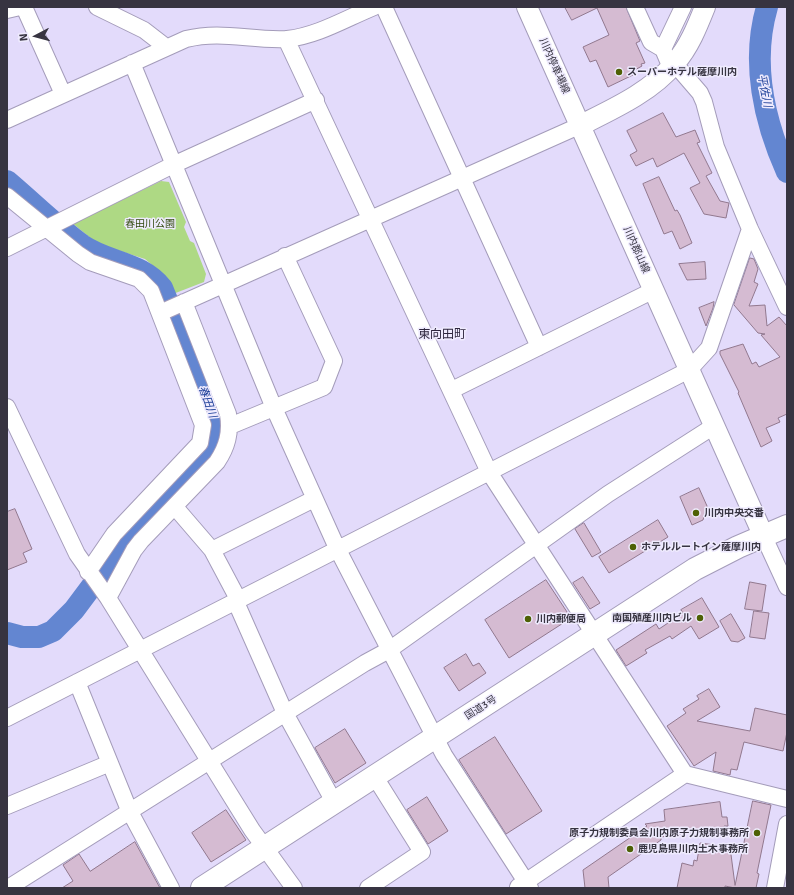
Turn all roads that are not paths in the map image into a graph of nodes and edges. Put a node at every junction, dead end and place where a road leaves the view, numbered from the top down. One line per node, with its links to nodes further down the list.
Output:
1 (20, 7): 10 (street)
2 (24, 7): 15 (street)
3 (97, 7): 12 (street)
4 (374, 7): 11 (street)
5 (384, 7): 20 (street)
6 (527, 7): 18 (main road, 川内停車場線)
7 (636, 7): 13 (street)
8 (683, 7): 13 (street)
9 (705, 7): 13 (main road)
10 (7, 10)
11 (286, 39): 12 (street); 16 (street)
12 (166, 47): 14 (street)
13 (669, 60): 18 (main road); 24 (street)
14 (132, 62): 15 (street); 19 (street)
15 (64, 94): 17 (street)
16 (316, 100): 19 (street); 22 (street)
17 (7, 120)
18 (580, 125): 20 (street); 28 (main road, 川内郡山線)
19 (173, 165): 23 (street); 27 (street)
20 (462, 178): 22 (street); 32 (street)
21 (7, 196): 23 (street)
22 (371, 218): 26 (street); 34 (street)
23 (48, 227): 25 (street); 31 (street)
24 (750, 229): 30 (street); 33 (street)
25 (7, 248)
26 (286, 256): 27 (street); 36 (street)
27 (223, 284): 29 (street); 36 (street)
28 (654, 290): 32 (street); 33 (main road, 川内郡山線)
29 (181, 303): 31 (street); 37 (street)
30 (787, 307)
31 (162, 312): 48 (street)
32 (539, 347): 34 (street)
33 (689, 370): 38 (main road, 川内郡山線); 39 (street)
34 (452, 390): 39 (street)
35 (7, 407): 48 (street)
36 (274, 408): 37 (street); 40 (street)
37 (230, 426): 41 (street)
38 (714, 426): 44 (main road, 川内郡山線); 45 (street)
39 (489, 472): 45 (street); 46 (street)
40 (314, 499): 46 (street); 47 (street)
41 (175, 507): 47 (street); 50 (street)
42 (787, 526): 44 (highway, 国道3号)
43 (787, 535): 44 (highway, 国道3号)
44 (764, 537): 49 (street); 52 (highway, 国道3号)
45 (537, 545): 52 (street); 53 (street)
46 (337, 548): 51 (street); 53 (street)
47 (212, 550): 51 (street)
48 (89, 573): 50 (street)
49 (787, 587)
50 (106, 595): 54 (street)
51 (237, 599): 54 (street); 56 (street)
52 (595, 634): 58 (highway, 国道3号); 61 (street)
53 (389, 650): 56 (street); 58 (street)
54 (140, 651): 55 (street); 59 (street)
55 (77, 682): 57 (street); 60 (street)
56 (285, 713): 59 (street); 64 (street)
57 (7, 718)
58 (436, 738): 62 (highway, 国道3号); 70 (street)
59 (209, 761): 66 (street); 68 (street)
60 (110, 763): 65 (street); 66 (street)
61 (685, 774): 63 (street); 70 (street)
62 (375, 777): 64 (highway, 国道3号); 74 (street)
63 (787, 799)
64 (334, 802): 68 (highway, 国道3号)
65 (7, 806)
66 (129, 810): 69 (street); 71 (street)
67 (787, 824): 75 (street)
68 (266, 848): 72 (highway, 国道3号); 73 (street)
69 (9, 886)
70 (524, 886)
71 (171, 888)
72 (202, 888)
73 (294, 888)
74 (368, 888)
75 (775, 888)

